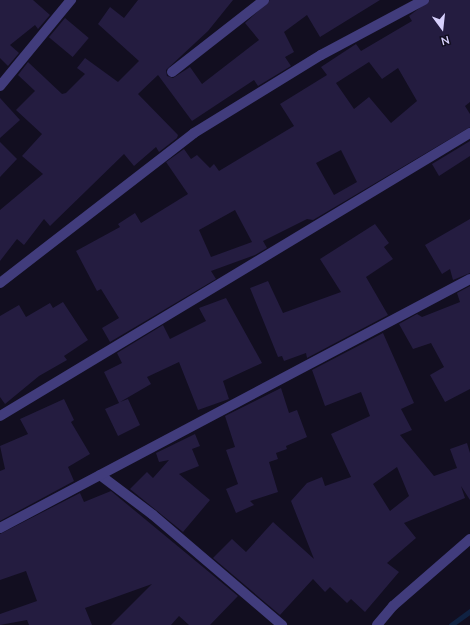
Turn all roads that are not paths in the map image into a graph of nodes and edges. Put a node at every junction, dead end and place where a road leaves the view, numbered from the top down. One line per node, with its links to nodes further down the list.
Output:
1 (71, 0): 5 (street)
2 (264, 0): 4 (street)
3 (424, 0): 8 (street)
4 (172, 72)
5 (0, 86)
6 (470, 133): 9 (street)
7 (470, 279): 10 (street)
8 (0, 283)
9 (0, 416)
10 (100, 475): 11 (street); 13 (street)
11 (0, 528)
12 (470, 539): 14 (street)
13 (282, 625)
14 (377, 625)

